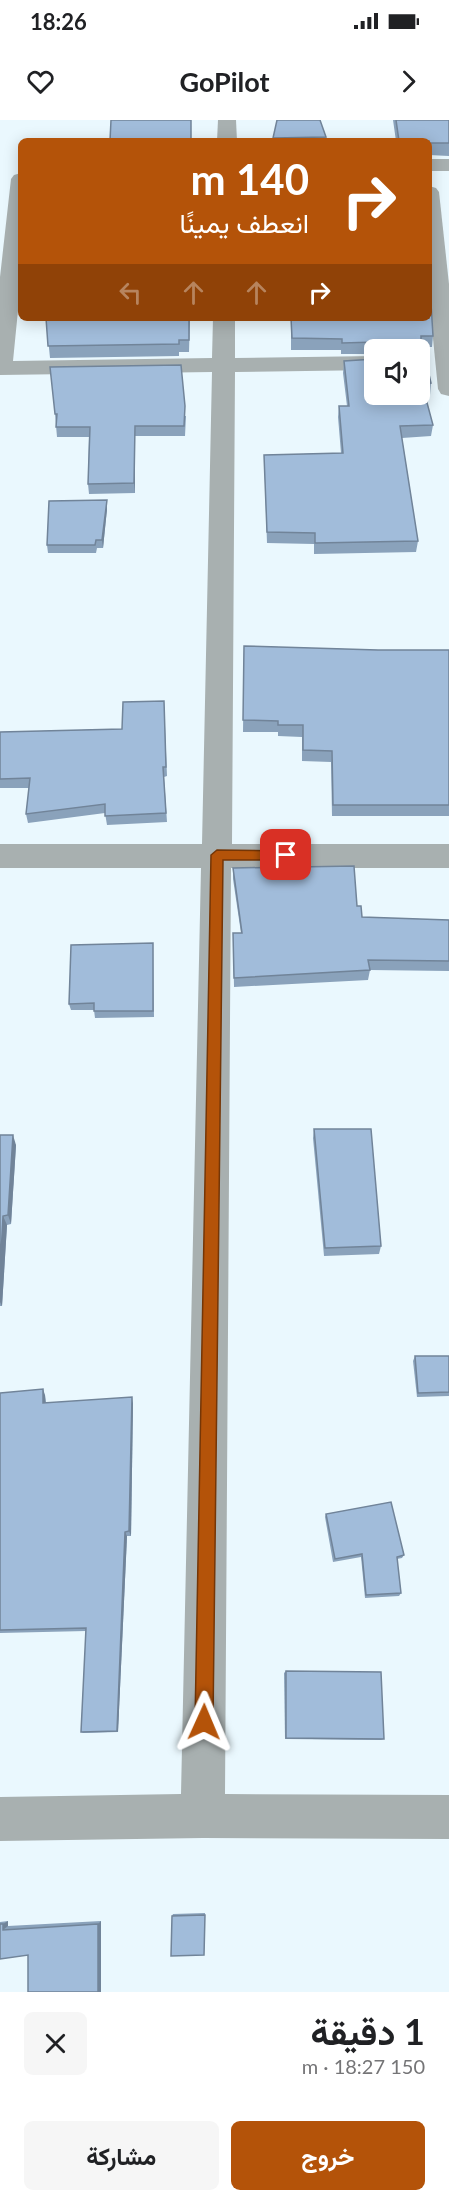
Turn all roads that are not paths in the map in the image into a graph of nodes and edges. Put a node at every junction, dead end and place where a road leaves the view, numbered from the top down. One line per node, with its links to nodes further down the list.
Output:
1 (227, 120): 2 (street)
2 (227, 138)
3 (432, 165): 4 (street)
4 (449, 165)
5 (18, 170): 8 (street)
6 (432, 204): 7 (street)
7 (441, 242): 12 (street)
8 (7, 250): 13 (street)
9 (224, 321): 10 (street)
10 (224, 363): 11 (street); 13 (street); 15 (street)
11 (364, 363)
12 (441, 363): 14 (street)
13 (0, 368)
14 (449, 389)
15 (217, 855): 16 (street); 17 (street); 18 (street)
16 (0, 856)
17 (449, 856)
18 (202, 1816): 19 (street); 20 (street)
19 (449, 1817)
20 (0, 1819)

